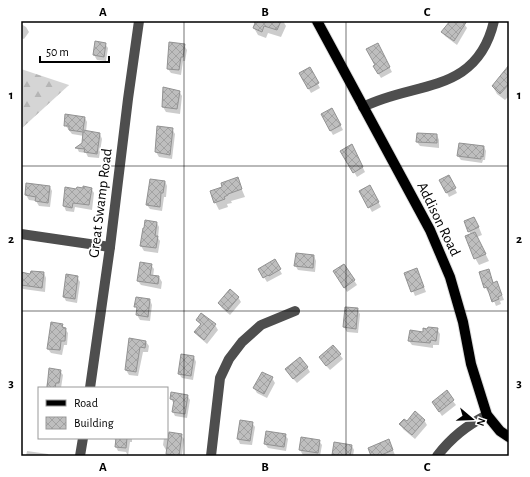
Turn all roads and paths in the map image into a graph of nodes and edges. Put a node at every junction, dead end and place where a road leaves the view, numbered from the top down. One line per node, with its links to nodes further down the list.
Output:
1 (139, 21): 6 (street, Great Swamp Road)
2 (317, 21): 4 (main road, Addison Road)
3 (494, 21): 4 (street)
4 (363, 107): 9 (main road, Addison Road)
5 (21, 234): 6 (street)
6 (110, 247): 8 (street, Great Swamp Road)
7 (295, 311): 13 (street)
8 (90, 387)
9 (487, 415): 10 (main road, Addison Road); 14 (street)
10 (509, 436)
11 (83, 439): 12 (street)
12 (80, 456)
13 (211, 456)
14 (437, 456)

